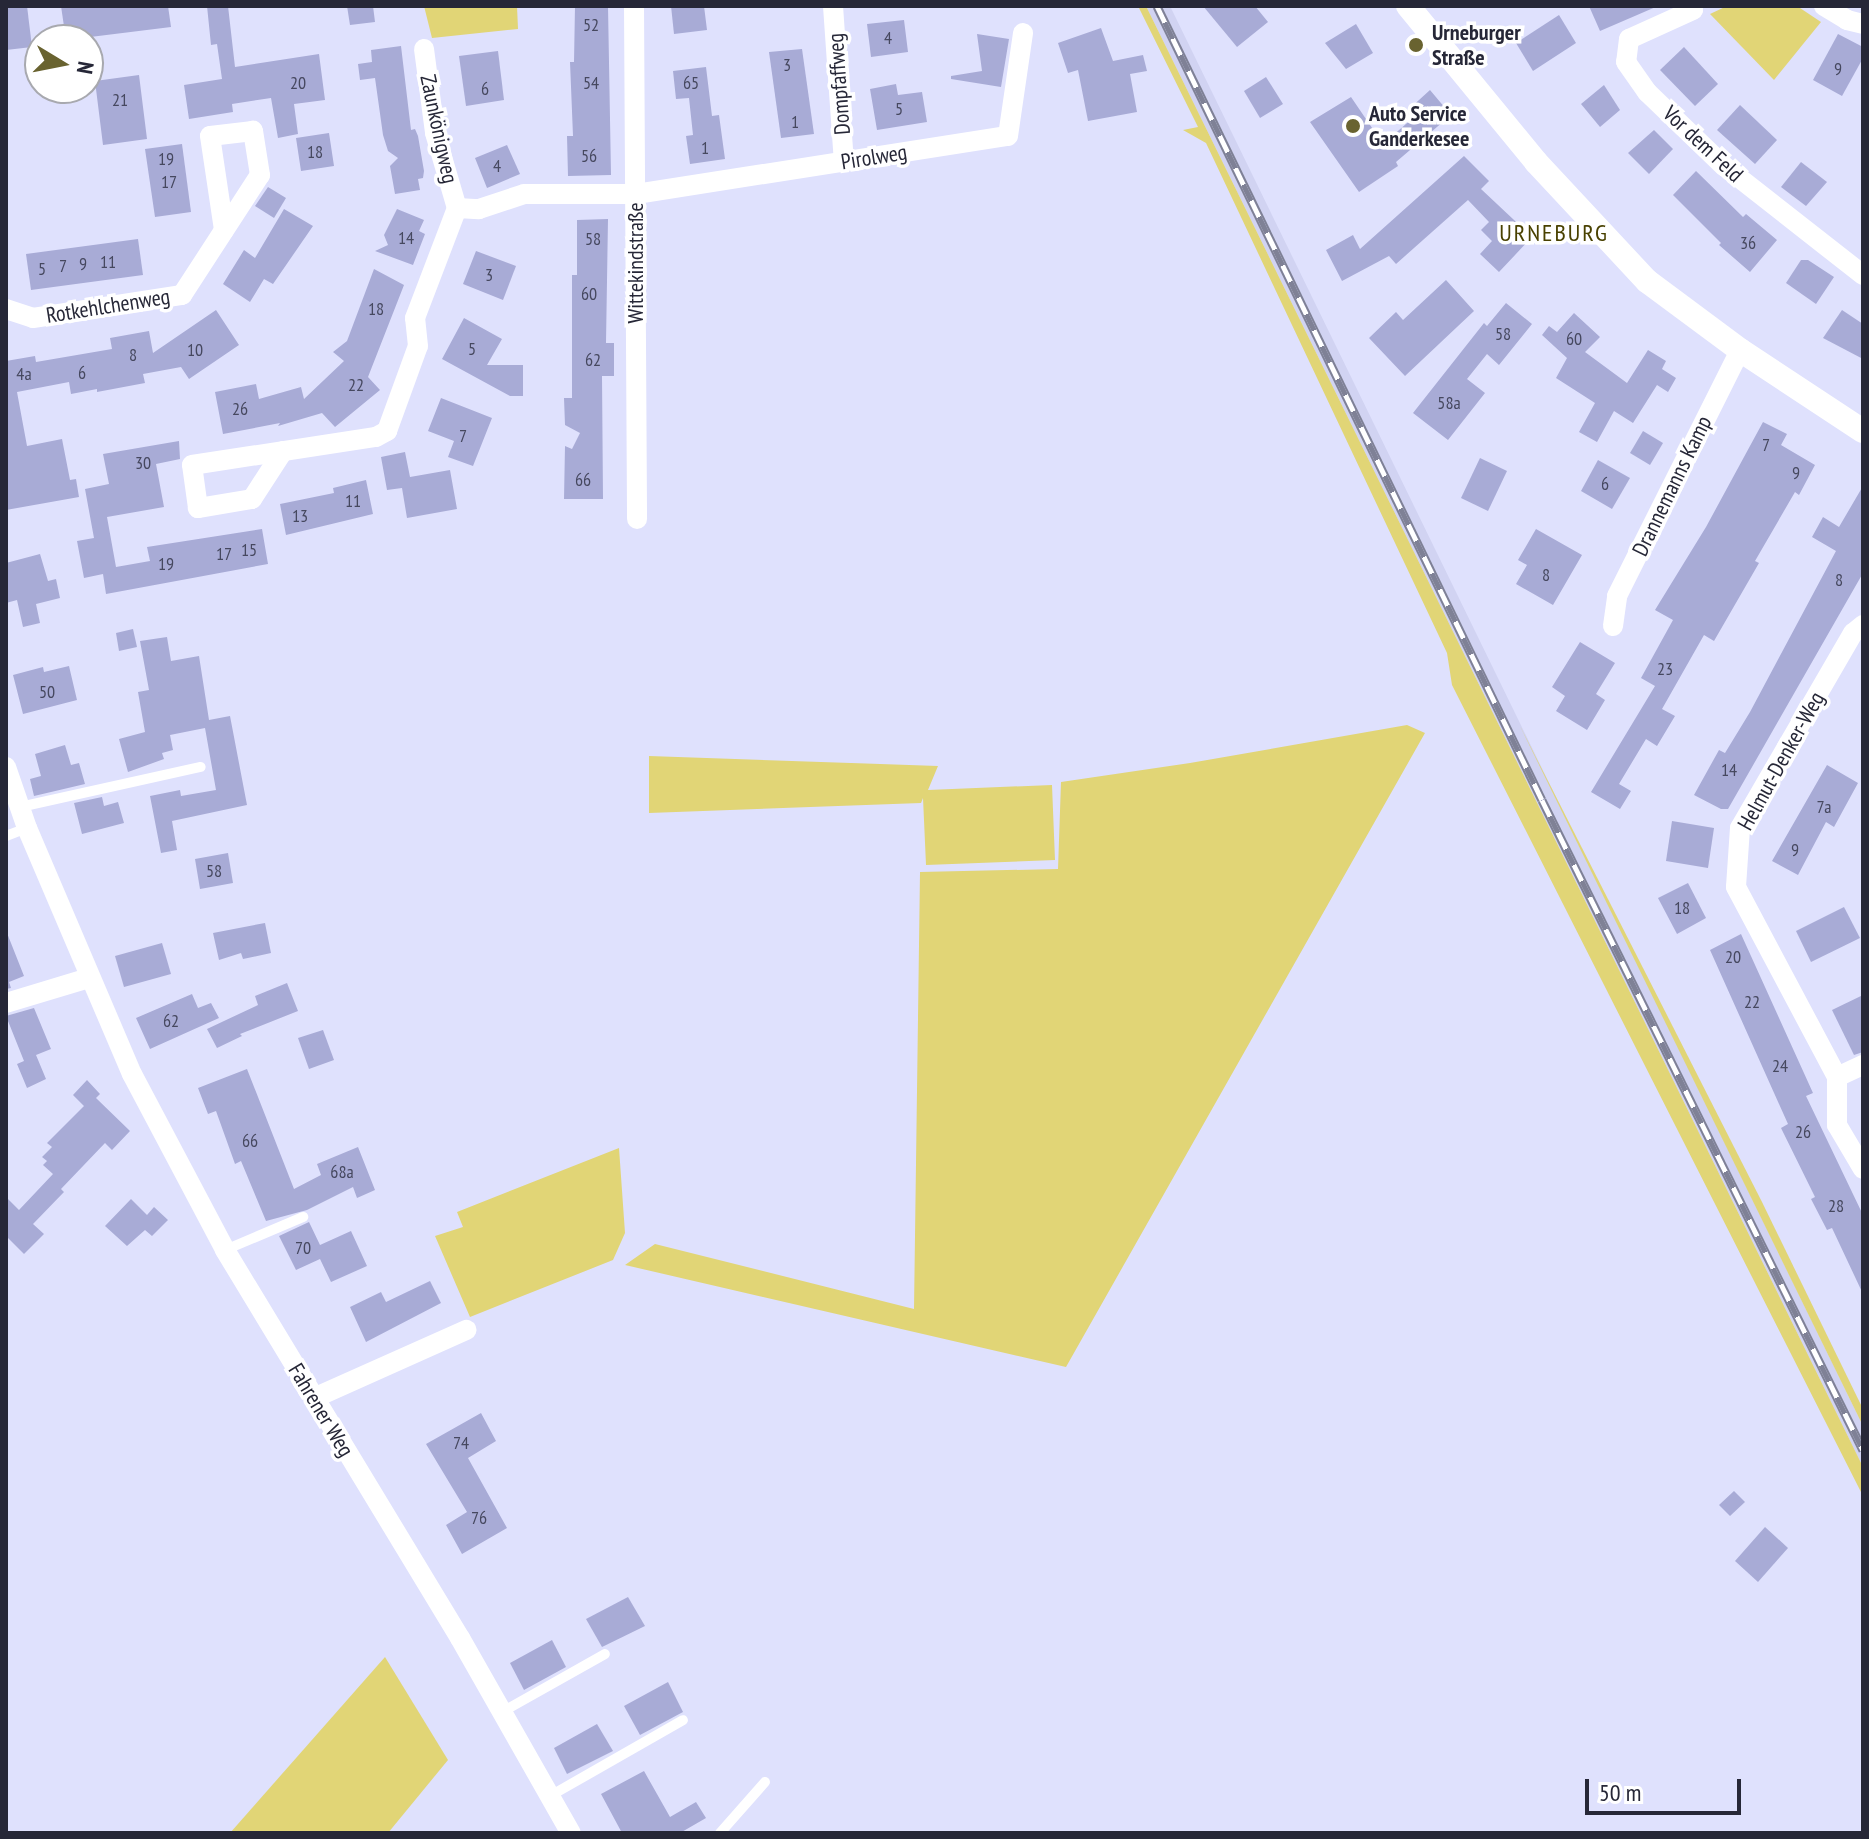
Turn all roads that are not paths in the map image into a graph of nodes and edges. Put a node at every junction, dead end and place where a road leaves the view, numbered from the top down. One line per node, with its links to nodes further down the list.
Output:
1 (634, 6): 10 (street, Wittekindstraße)
2 (833, 6): 9 (street, Dompfaffweg)
3 (1408, 6): 15 (street)
4 (1824, 6): 6 (street)
5 (1695, 7): 13 (street, Vor dem Feld)
6 (1863, 24)
7 (1023, 33): 9 (street, Pirolweg)
8 (424, 49): 11 (street, Zaunkönigweg)
9 (844, 162): 10 (street, Pirolweg)
10 (636, 194): 11 (street, Zaunkönigweg); 18 (street, Wittekindstraße)
11 (457, 208): 17 (street, Zaunkönigweg)
12 (224, 230): 14 (street, Rotkehlchenweg)
13 (1863, 275)
14 (6, 309)
15 (1740, 350): 16 (street); 20 (street, Drannemanns Kamp)
16 (1863, 431)
17 (283, 451)
18 (637, 519)
19 (1863, 625): 29 (street, Helmut-Denker-Weg)
20 (1613, 626)
21 (6, 767): 23 (street, Fahrener Weg)
22 (201, 767): 23 (lane)
23 (20, 807): 24 (street, Fahrener Weg)
24 (27, 828): 25 (lane); 26 (street, Fahrener Weg)
25 (6, 836)
26 (89, 978): 27 (street); 32 (street, Fahrener Weg)
27 (6, 1003)
28 (1863, 1065): 29 (street)
29 (1837, 1077): 30 (street, Helmut-Denker-Weg)
30 (1863, 1169)
31 (303, 1217): 32 (lane)
32 (225, 1250): 34 (street, Fahrener Weg)
33 (466, 1330): 34 (street)
34 (314, 1398): 36 (street, Fahrener Weg)
35 (605, 1654): 36 (lane)
36 (502, 1712): 39 (street, Fahrener Weg)
37 (683, 1720): 39 (lane)
38 (765, 1782): 41 (lane)
39 (550, 1796): 40 (street, Fahrener Weg)
40 (571, 1833)
41 (720, 1833)

